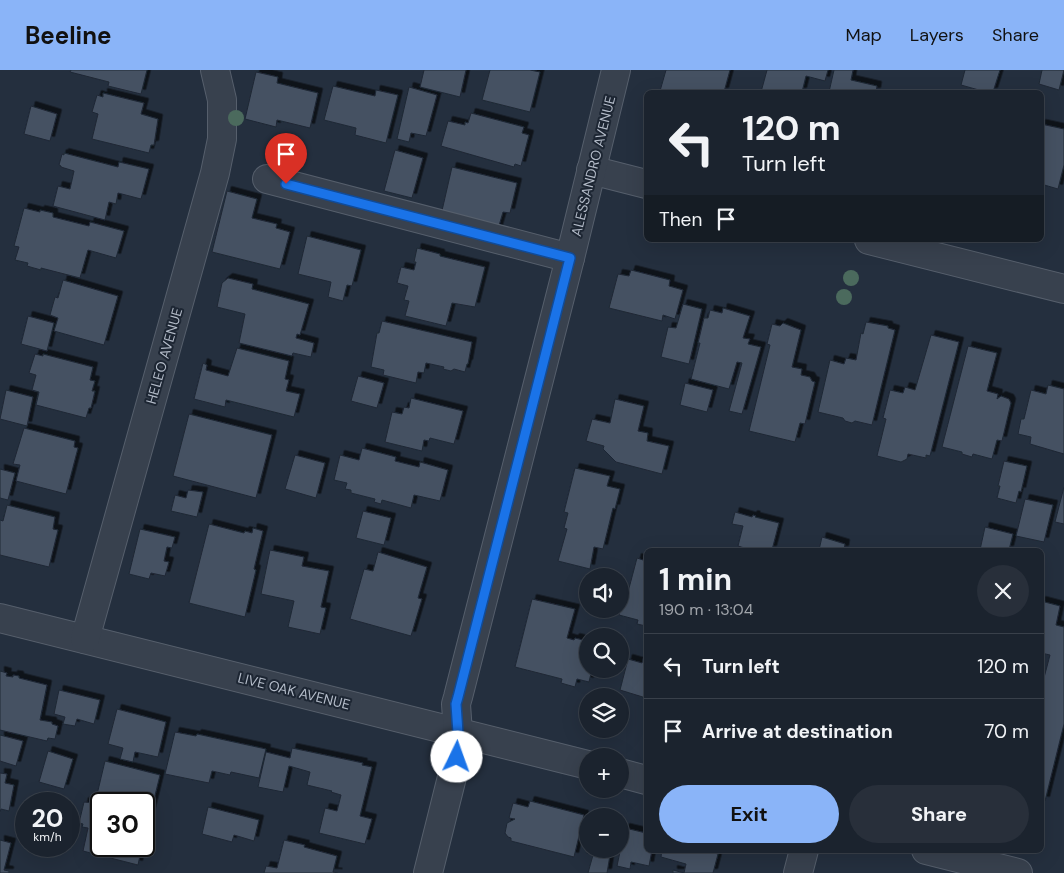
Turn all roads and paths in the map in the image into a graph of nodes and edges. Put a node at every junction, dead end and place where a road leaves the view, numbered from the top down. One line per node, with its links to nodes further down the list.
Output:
1 (215, 70): 10 (street, HELEO AVENUE)
2 (616, 70): 3 (street, ALESSANDRO AVENUE)
3 (591, 170): 5 (street); 7 (street, ALESSANDRO AVENUE)
4 (267, 179): 7 (street)
5 (644, 183)
6 (877, 242): 8 (street)
7 (570, 258): 11 (street, ALESSANDRO AVENUE)
8 (1064, 289)
9 (0, 618): 10 (street, LIVE OAK AVENUE)
10 (85, 639): 11 (street, LIVE OAK AVENUE)
11 (458, 733): 12 (street, LIVE OAK AVENUE); 17 (street, ALESSANDRO AVENUE)
12 (579, 763)
13 (629, 775): 14 (street)
14 (644, 779)
15 (803, 853): 18 (street)
16 (938, 853): 19 (street)
17 (428, 873)
18 (798, 873)
19 (1018, 873)

